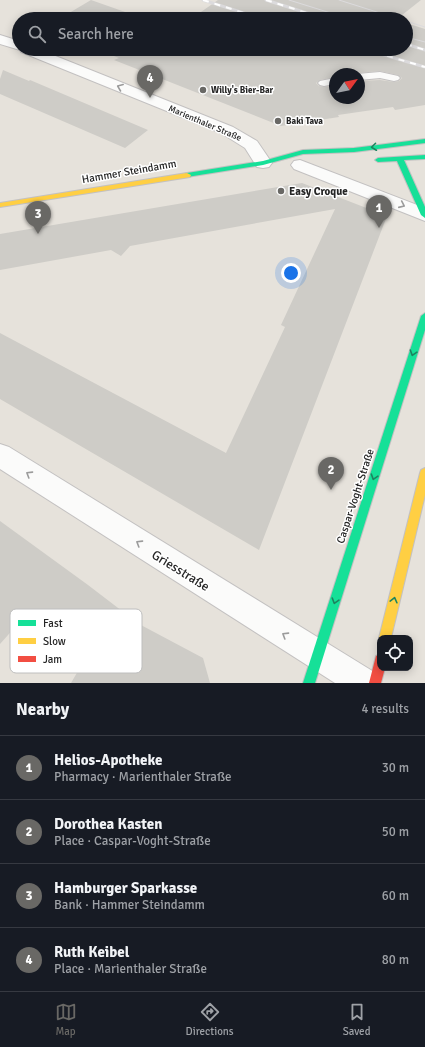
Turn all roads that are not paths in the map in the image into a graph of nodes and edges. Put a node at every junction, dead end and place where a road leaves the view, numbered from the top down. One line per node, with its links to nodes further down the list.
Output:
1 (0, 39): 2 (street)
2 (12, 43)
3 (43, 56): 12 (street, Marienthaler Straße, one-way to 3)
4 (365, 77): 5 (lane)
5 (394, 78)
6 (425, 141): 7 (main road, Hammer Steindamm)
7 (412, 142): 8 (main road); 10 (main road); 12 (main road, Hammer Steindamm, one-way to 12)
8 (425, 151)
9 (425, 157): 10 (main road)
10 (400, 159): 11 (main road); 16 (main road)
11 (369, 160)
12 (263, 163): 14 (main road, Hammer Steindamm); 15 (main road, Hammer Steindamm)
13 (326, 164): 14 (main road, Hammer Steindamm)
14 (300, 165): 16 (street, one-way to 16)
15 (0, 205)
16 (425, 215)
17 (425, 316): 21 (main road, Caspar-Voght-Straße, one-way to 21)
18 (0, 456): 21 (street, Griesstraße, one-way to 18)
19 (425, 473): 20 (main road, one-way to 19)
20 (386, 635)
21 (313, 669): 23 (street, Griesstraße)
22 (378, 671): 24 (main road)
23 (364, 683)
24 (375, 683)

